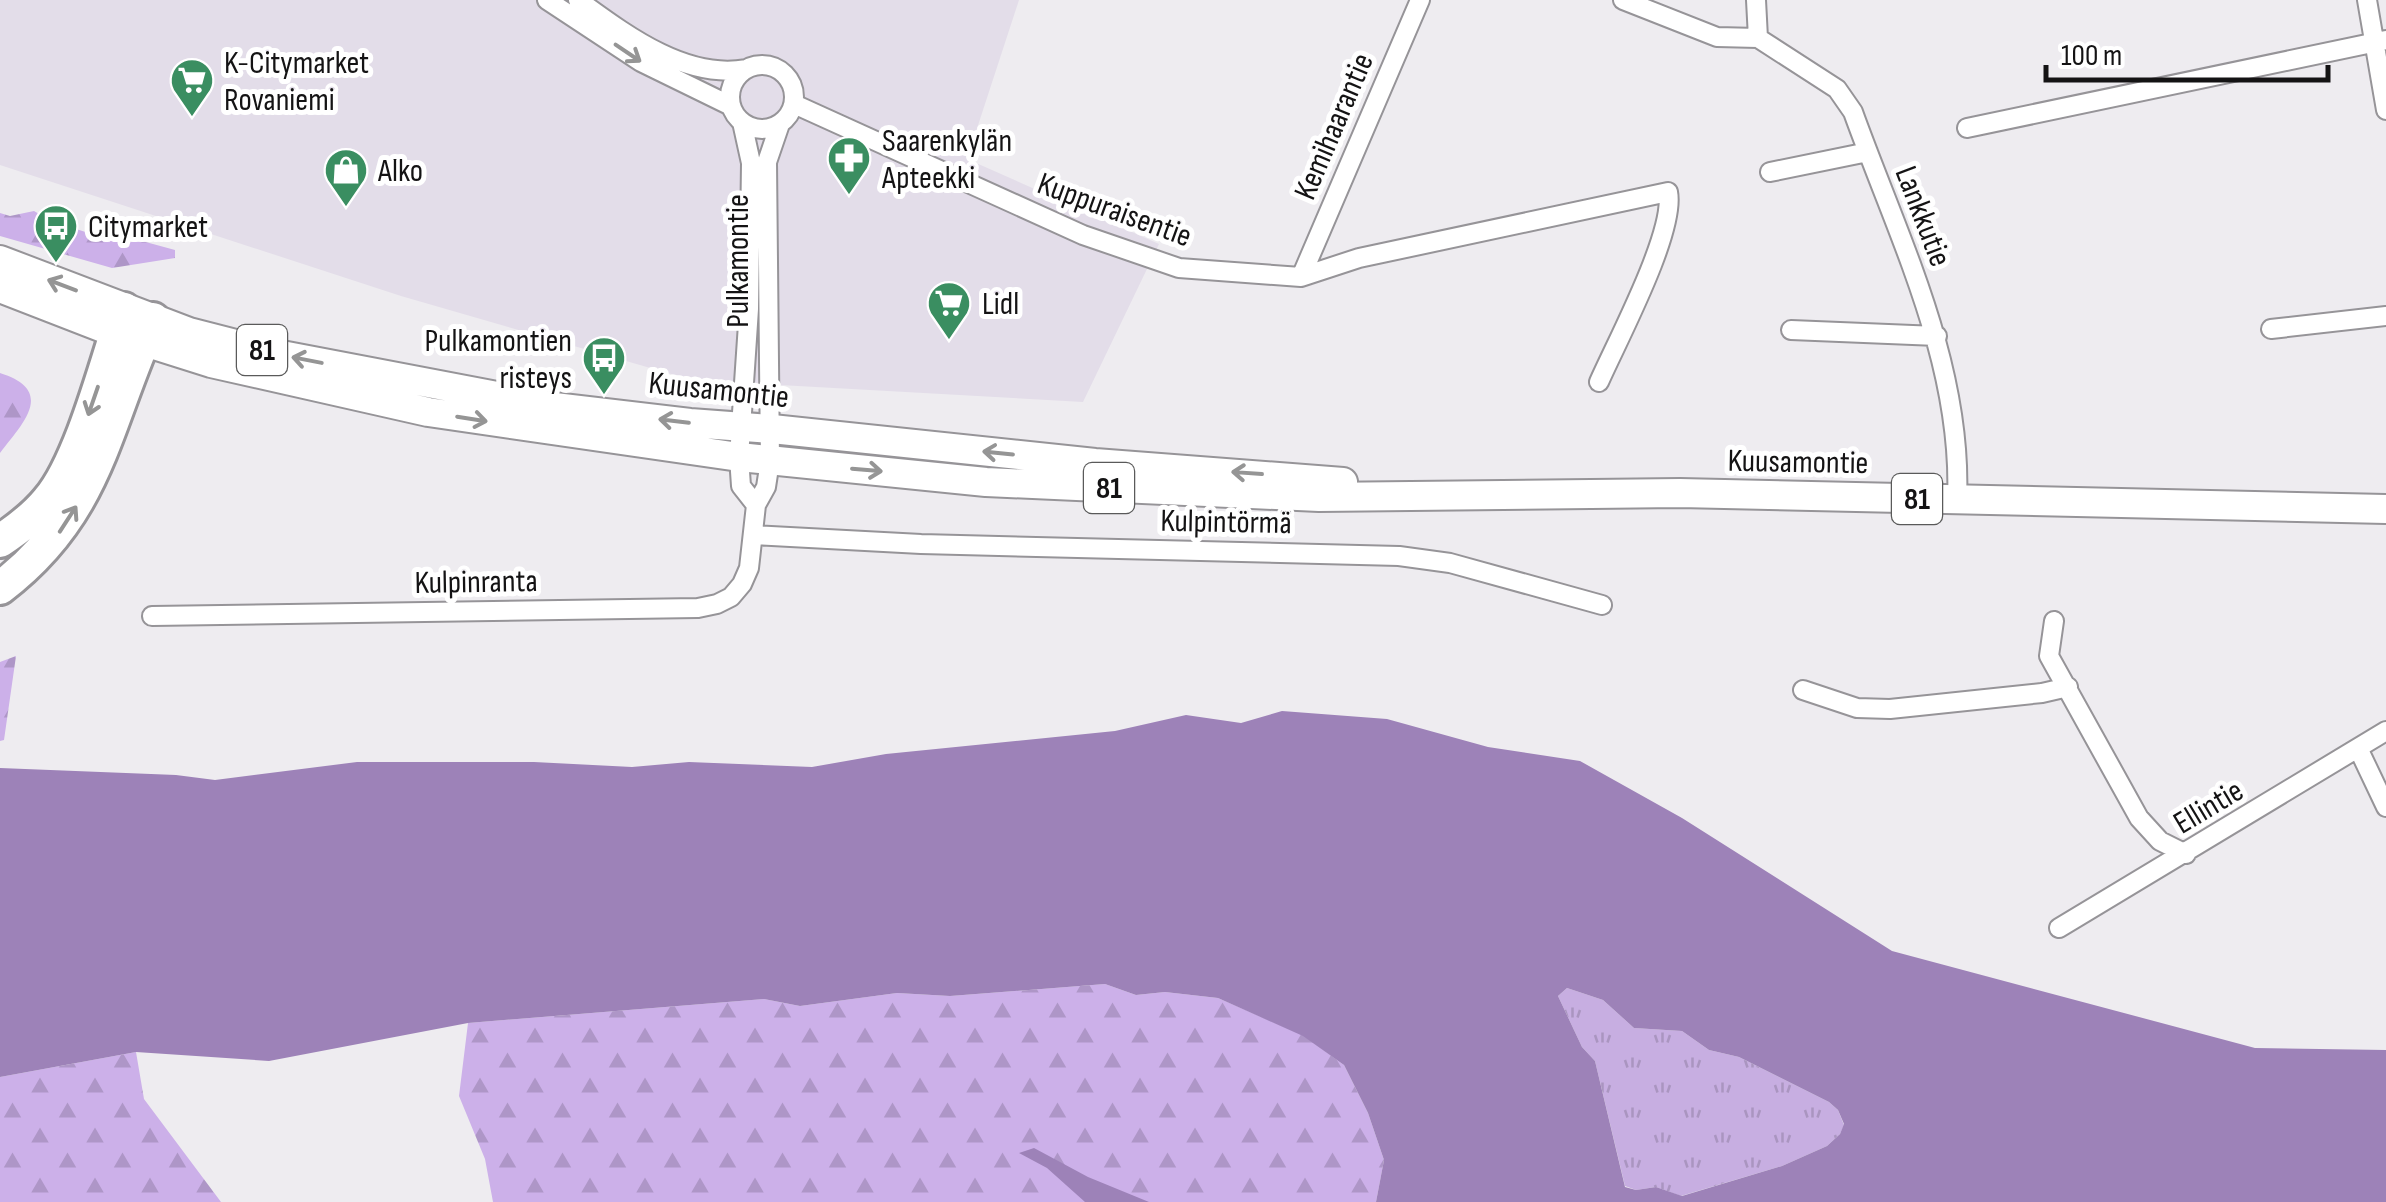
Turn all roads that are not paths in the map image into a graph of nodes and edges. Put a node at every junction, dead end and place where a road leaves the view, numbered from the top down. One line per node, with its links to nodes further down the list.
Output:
1 (546, 0): 12 (street, one-way to 12)
2 (578, 0): 9 (street)
3 (1420, 0): 18 (street, Kemihaarantie)
4 (1623, 0): 7 (street)
5 (1756, 0): 7 (street)
6 (2367, 0): 8 (street)
7 (1758, 38): 15 (street, Lankkutie)
8 (2380, 42): 11 (street); 14 (street)
9 (746, 70): 10 (street); 12 (street)
10 (794, 104): 13 (street); 18 (street, Kuppuraisentie)
11 (2386, 110)
12 (737, 114): 13 (street); 26 (street, Pulkamontie)
13 (780, 124): 27 (street, Pulkamontie)
14 (1967, 128)
15 (1868, 152): 16 (street); 24 (street, Lankkutie)
16 (1770, 172)
17 (0, 260): 21 (main road, Kuusamontie / 81, one-way to 17)
18 (1301, 276): 25 (street, Kuppuraisentie)
19 (0, 288): 21 (main road, Kuusamontie / 81)
20 (2386, 316): 22 (street)
21 (134, 325): 26 (main road, Kuusamontie / 81, one-way to 21); 28 (main road, Kuusamontie / 81, one-way to 28); 35 (highway, one-way to 35); 36 (highway, one-way to 21)
22 (2271, 329)
23 (1791, 330): 24 (street)
24 (1937, 336): 31 (street, Lankkutie)
25 (1599, 382)
26 (740, 426): 27 (main road, Kuusamontie / 81); 28 (street, Pulkamontie)
27 (772, 429): 29 (street, Pulkamontie); 30 (main road, Kuusamontie / 81, one-way to 27)
28 (739, 457): 29 (main road, Kuusamontie / 81); 32 (street)
29 (770, 460): 30 (main road, Kuusamontie / 81, one-way to 30); 32 (street)
30 (1449, 494): 31 (main road, Kuusamontie / 81)
31 (1958, 500): 33 (main road, Kuusamontie / 81)
32 (756, 505): 34 (street)
33 (2386, 509)
34 (753, 535): 37 (street, Kulpintörmä); 38 (street, Kulpinranta)
35 (0, 540)
36 (0, 588)
37 (1602, 605)
38 (152, 616)
39 (2054, 621): 40 (street)
40 (2068, 686): 41 (street); 45 (street)
41 (1804, 690)
42 (2386, 731): 43 (street, Ellintie)
43 (2358, 748): 44 (street); 45 (street, Ellintie)
44 (2386, 807)
45 (2186, 854): 46 (street, Ellintie)
46 (2059, 928)

